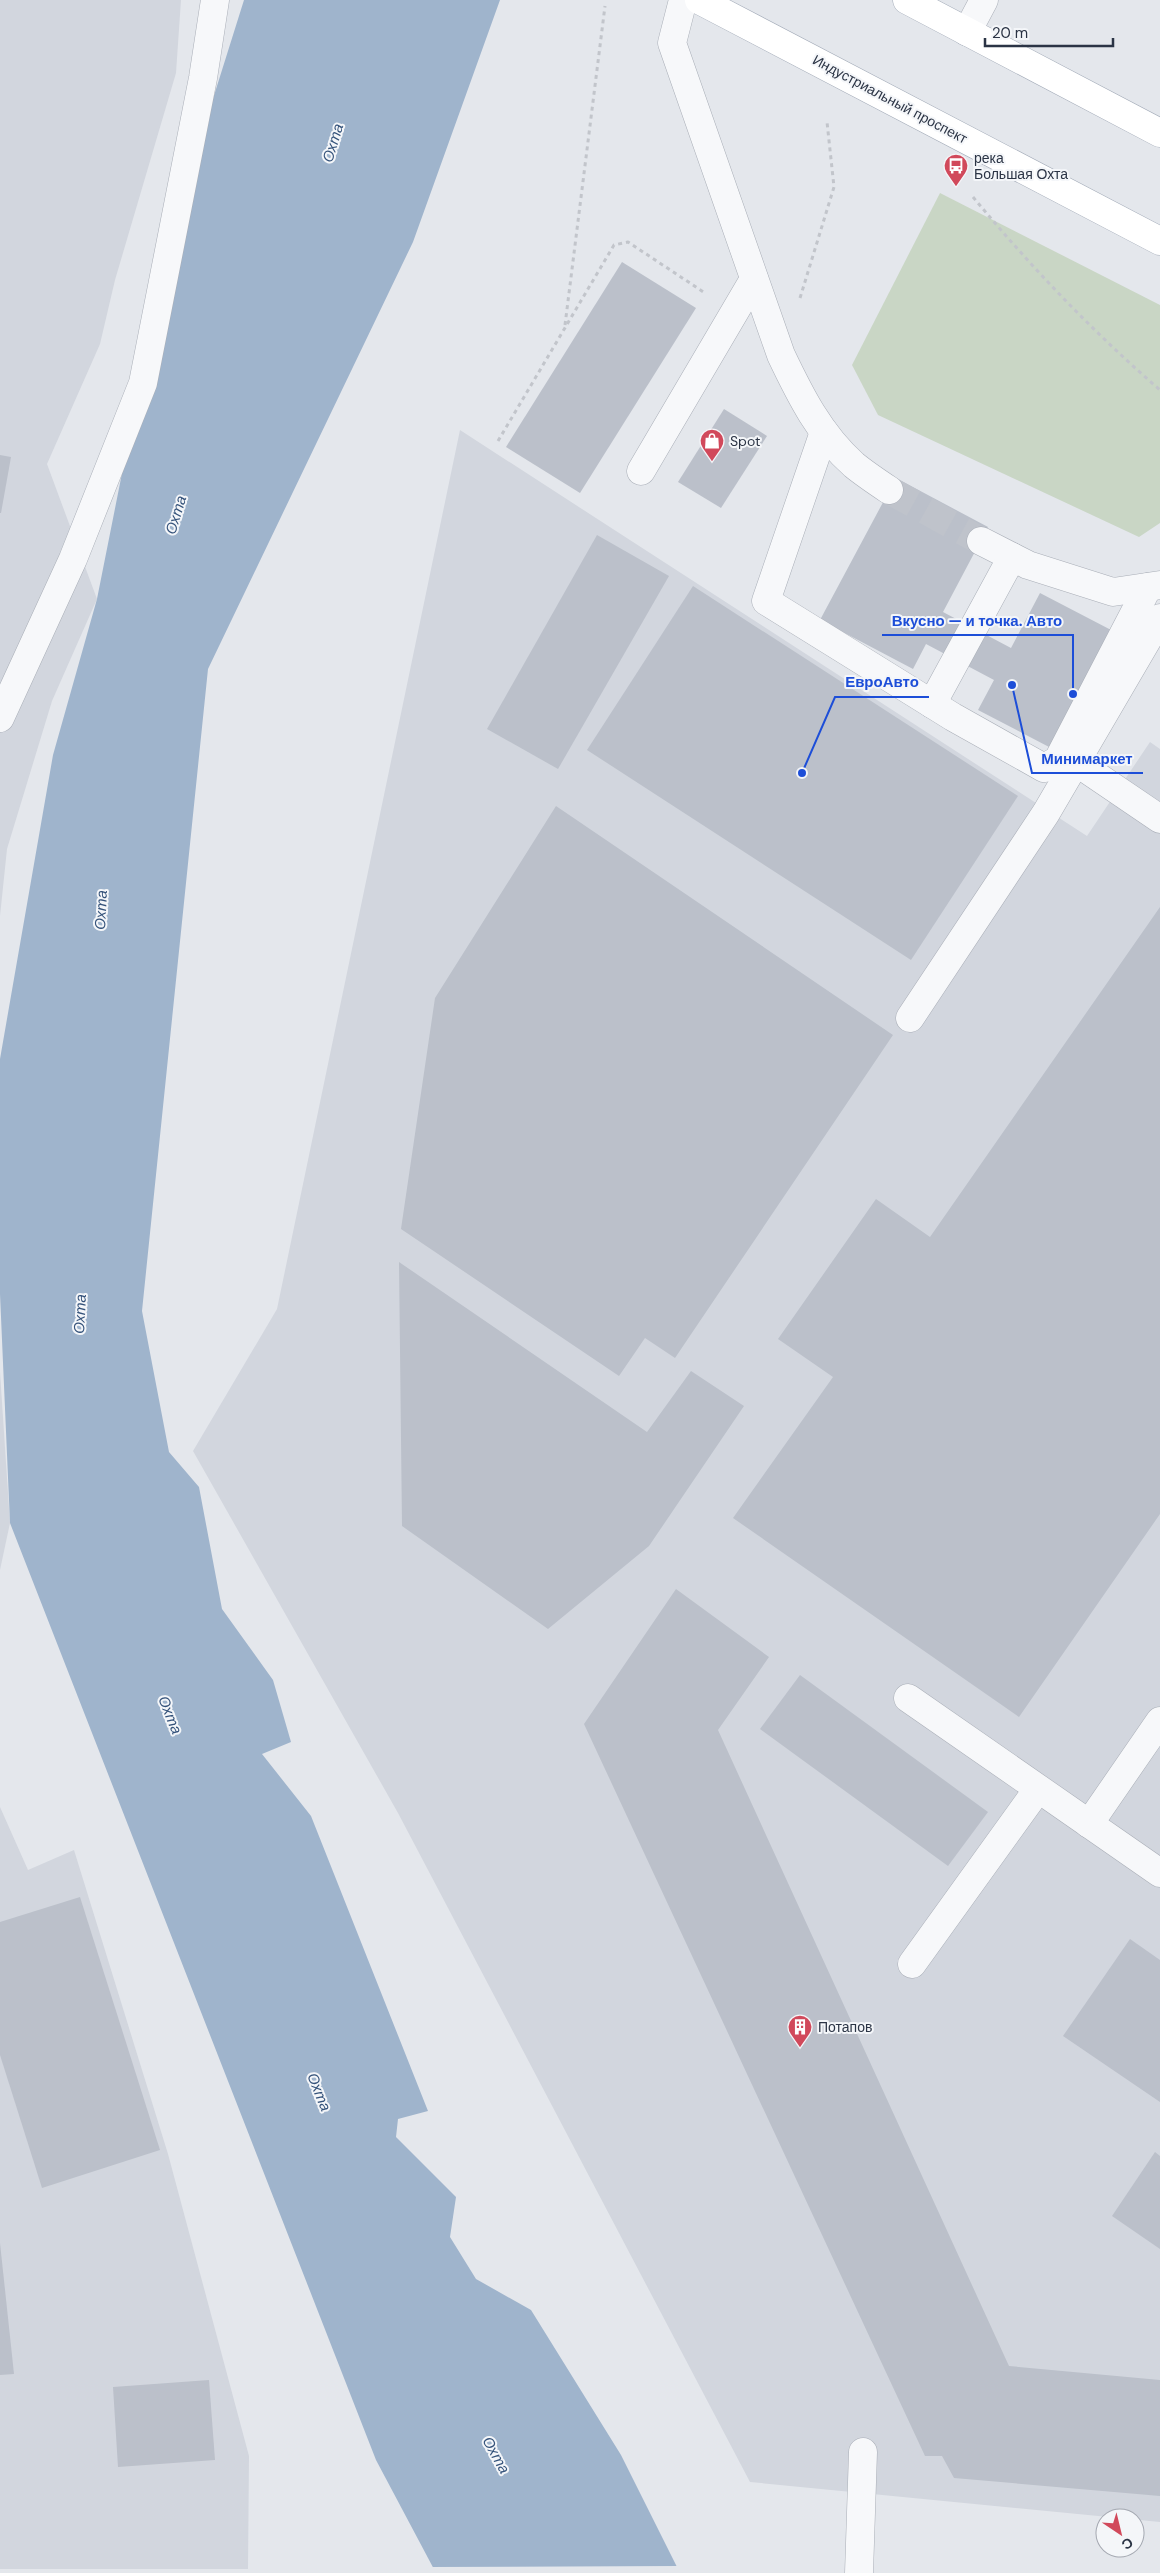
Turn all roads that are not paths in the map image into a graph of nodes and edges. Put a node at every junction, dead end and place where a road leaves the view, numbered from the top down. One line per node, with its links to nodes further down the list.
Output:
1 (215, 0): 18 (lane)
2 (683, 0): 9 (lane)
3 (699, 0): 8 (main road, Индустриальный проспект)
4 (907, 0): 6 (main road)
5 (984, 0): 6 (lane)
6 (967, 32): 7 (main road)
7 (1160, 133)
8 (1160, 241)
9 (754, 279): 10 (lane); 11 (lane)
10 (824, 432): 12 (lane); 17 (lane)
11 (641, 471)
12 (889, 490)
13 (981, 541): 14 (lane)
14 (1012, 557): 15 (lane); 17 (lane)
15 (1154, 586): 17 (lane)
16 (1160, 618): 19 (lane)
17 (932, 704)
18 (0, 718)
19 (1076, 762): 20 (lane); 21 (lane)
20 (1160, 819)
21 (910, 1018)
22 (908, 1698): 24 (lane)
23 (1160, 1722): 25 (lane)
24 (1038, 1788): 25 (lane); 27 (lane)
25 (1088, 1824): 26 (lane)
26 (1160, 1873)
27 (912, 1964)
28 (863, 2452): 29 (lane)
29 (859, 2573)

